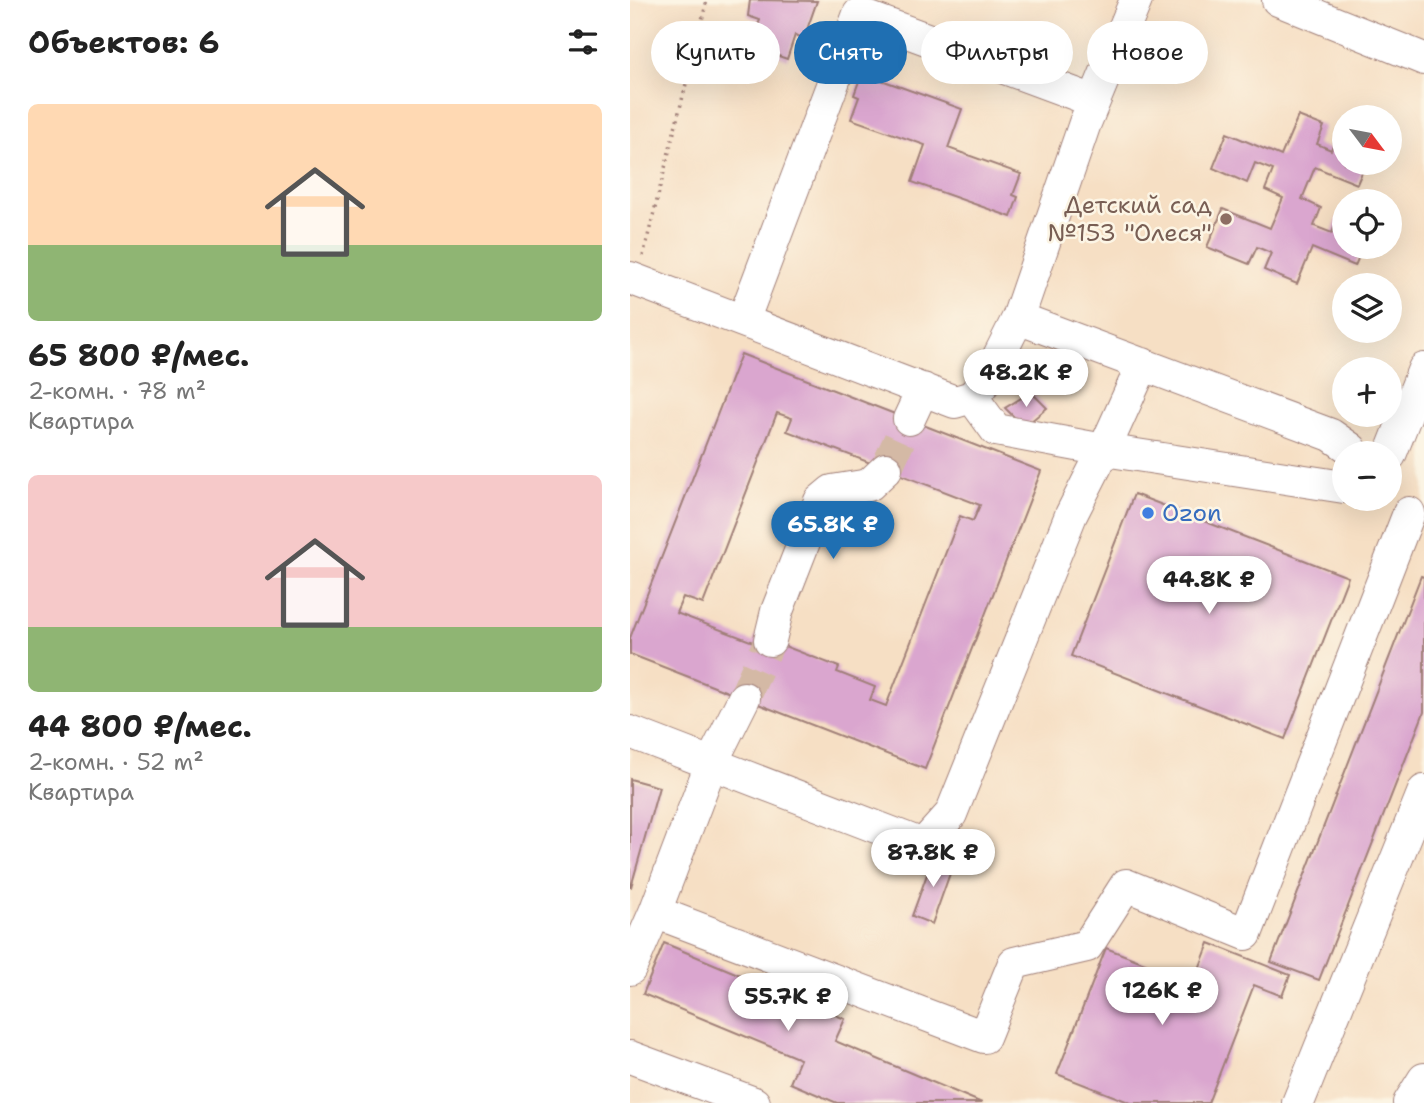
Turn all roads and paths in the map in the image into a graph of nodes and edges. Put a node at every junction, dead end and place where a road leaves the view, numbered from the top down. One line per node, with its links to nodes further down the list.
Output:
1 (707, 0): 7 (path)
2 (1136, 0): 6 (lane)
3 (1279, 0): 5 (lane)
4 (861, 7): 6 (lane); 9 (lane)
5 (1424, 59)
6 (1094, 101): 8 (lane)
7 (633, 279): 9 (lane)
8 (1018, 317): 10 (lane); 13 (lane)
9 (743, 321): 12 (lane)
10 (1143, 364): 15 (lane); 17 (lane)
11 (1424, 369): 16 (lane)
12 (923, 389): 13 (lane); 14 (lane)
13 (972, 397): 17 (lane)
14 (909, 419)
15 (1340, 441)
16 (1396, 441)
17 (1104, 450): 19 (lane); 24 (lane)
18 (886, 469): 21 (lane)
19 (1332, 485)
20 (1406, 510): 26 (lane)
21 (770, 640)
22 (744, 698): 24 (lane)
23 (630, 732): 24 (lane)
24 (711, 764): 26 (lane)
25 (1424, 791): 31 (lane)
26 (655, 912): 27 (lane)
27 (630, 970)
28 (630, 1057): 30 (lane)
29 (1424, 1079): 32 (lane)
30 (754, 1103)
31 (1298, 1103)
32 (1409, 1103)

